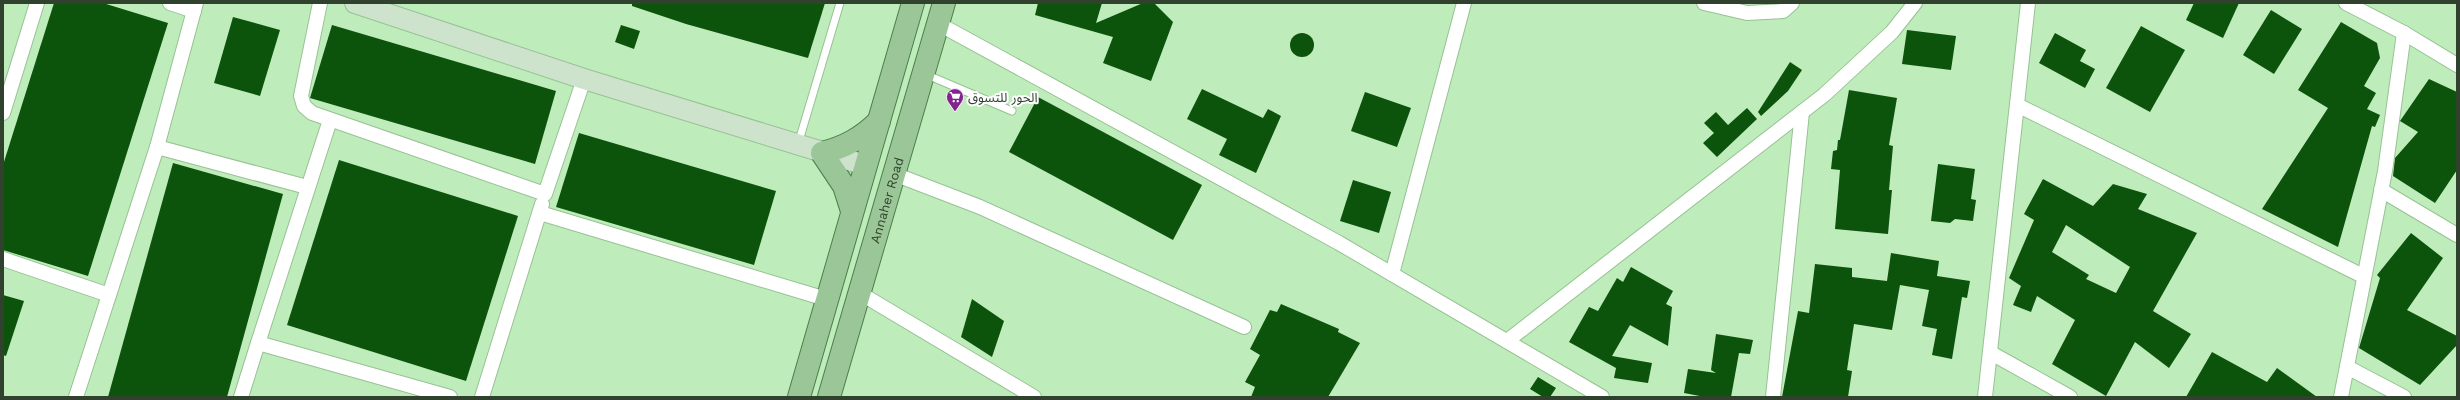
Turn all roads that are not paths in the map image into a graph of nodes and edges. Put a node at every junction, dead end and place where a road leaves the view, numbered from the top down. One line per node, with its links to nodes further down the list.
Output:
1 (37, 3): 22 (street)
2 (170, 3): 13 (street)
3 (320, 3): 23 (street)
4 (354, 3): 18 (main road)
5 (840, 3): 25 (lane)
6 (912, 3): 24 (main road)
7 (1464, 3): 37 (street)
8 (1704, 3): 9 (street)
9 (1792, 3)
10 (1915, 3): 21 (street)
11 (2028, 3): 19 (street)
12 (2351, 4): 15 (street)
13 (195, 7): 26 (street)
14 (940, 13): 17 (main road, Annaher Road); 37 (street)
15 (2404, 33): 16 (street); 31 (street)
16 (2457, 65)
17 (924, 74): 20 (lane); 29 (main road, Annaher Road)
18 (584, 78): 25 (main road); 32 (street)
19 (2017, 105): 38 (street); 45 (street)
20 (1012, 111)
21 (1802, 112): 43 (street); 55 (street)
22 (3, 113)
23 (330, 120): 30 (street); 32 (street)
24 (879, 121): 27 (main road); 28 (main road)
25 (797, 146): 27 (main road)
26 (157, 147): 30 (street); 40 (street)
27 (822, 154): 28 (main road); 33 (main road)
28 (865, 165): 33 (main road)
29 (894, 174): 39 (main road, Annaher Road); 42 (street)
30 (307, 187): 44 (street)
31 (2381, 190): 35 (street); 38 (street)
32 (545, 194): 34 (street)
33 (852, 210): 41 (main road)
34 (540, 213): 41 (street); 50 (street)
35 (2457, 235)
36 (3, 259): 40 (street)
37 (1392, 274): 43 (street)
38 (2363, 276): 46 (street)
39 (858, 292): 52 (main road, Annaher Road); 53 (street)
40 (109, 295): 47 (street)
41 (826, 299): 51 (main road)
42 (1244, 327)
43 (1507, 341): 54 (street)
44 (258, 343): 48 (street); 49 (street)
45 (1991, 353): 56 (street); 57 (street)
46 (2347, 367): 58 (street); 59 (street)
47 (76, 397)
48 (241, 397)
49 (450, 397)
50 (482, 397)
51 (799, 397)
52 (829, 397)
53 (1034, 397)
54 (1602, 397)
55 (1773, 397)
56 (1985, 397)
57 (2070, 397)
58 (2341, 397)
59 (2404, 397)

